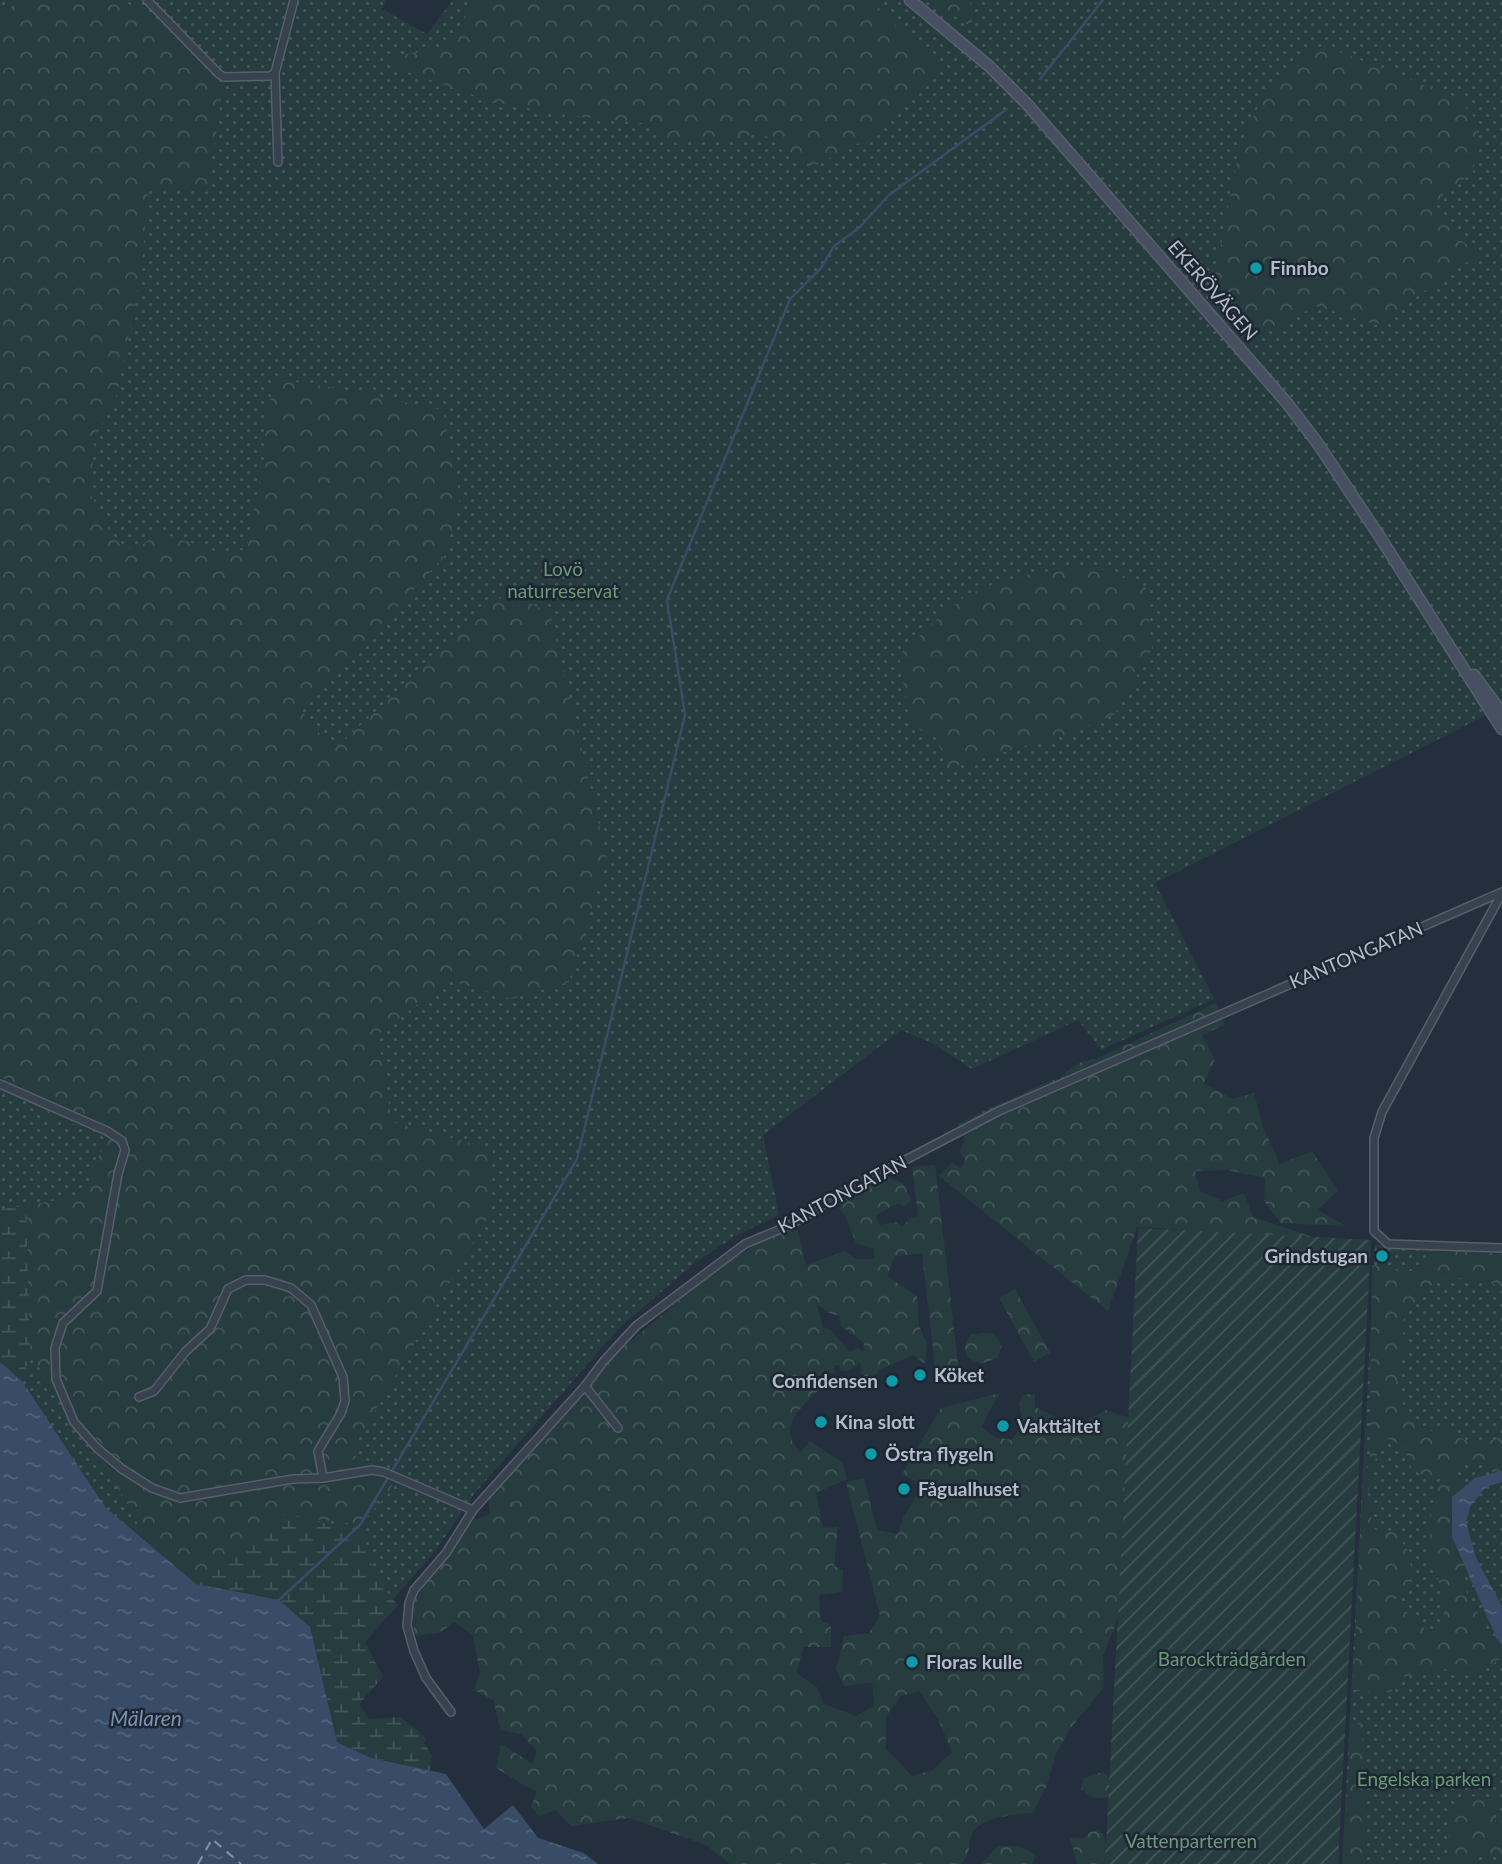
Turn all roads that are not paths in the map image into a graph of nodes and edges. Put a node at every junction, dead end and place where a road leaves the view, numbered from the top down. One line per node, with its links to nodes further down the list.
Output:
1 (146, 0): 4 (street)
2 (294, 0): 4 (street)
3 (910, 0): 6 (main road, EKERÖVÄGEN)
4 (275, 73): 5 (street)
5 (278, 162)
6 (1447, 639): 7 (main road, EKERÖVÄGEN); 8 (main road, EKERÖVÄGEN)
7 (1502, 713)
8 (1502, 729)
9 (1502, 893): 11 (street); 12 (street, KANTONGATAN)
10 (0, 1084): 15 (street)
11 (1502, 1248)
12 (585, 1386): 14 (street); 16 (street, KANTONGATAN)
13 (139, 1397): 15 (street)
14 (618, 1428)
15 (323, 1478): 16 (street)
16 (473, 1510): 17 (street, KANTONGATAN)
17 (451, 1712)

